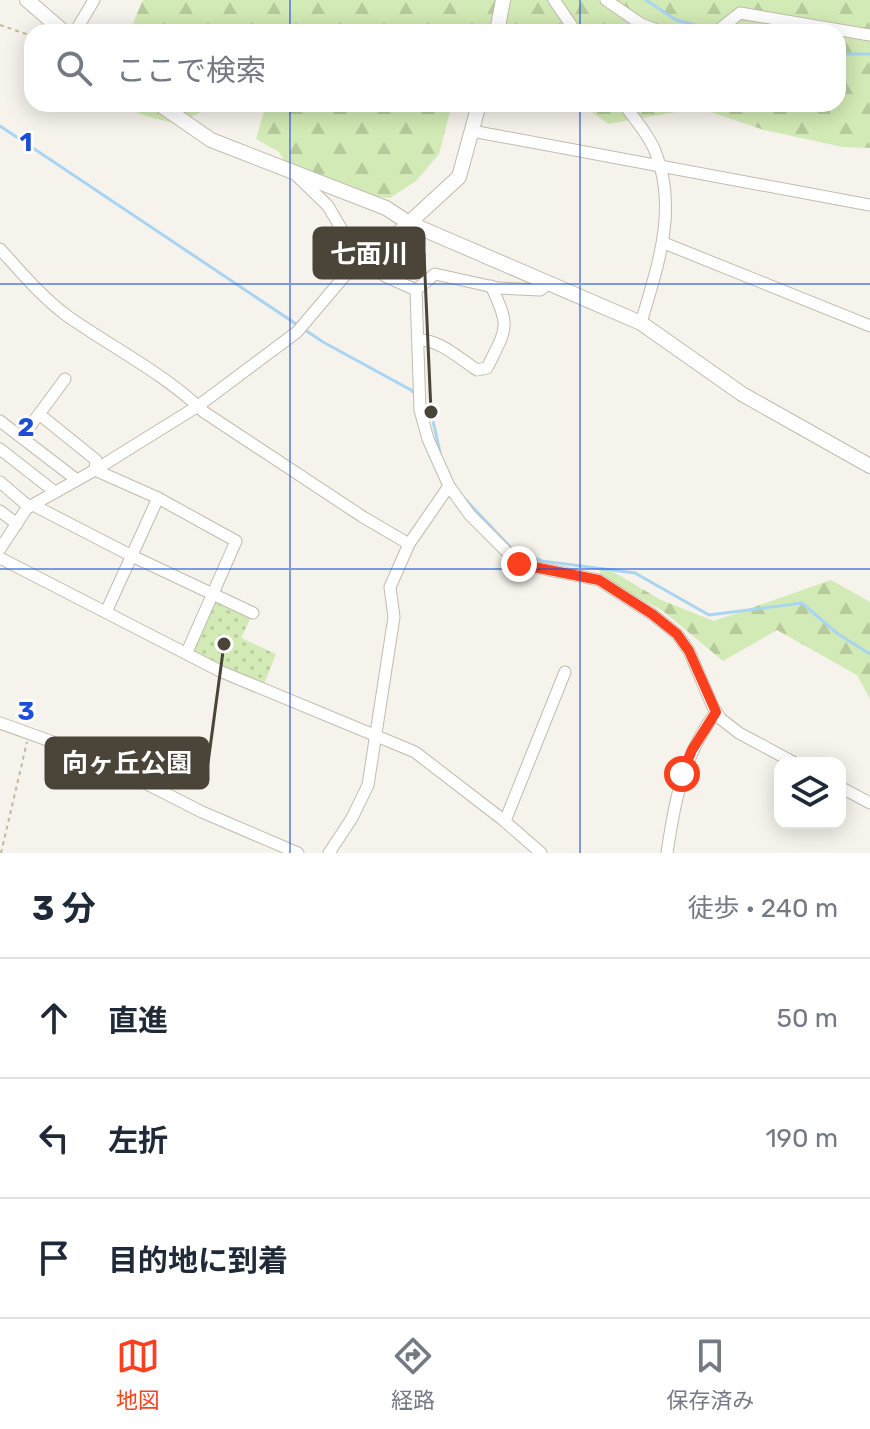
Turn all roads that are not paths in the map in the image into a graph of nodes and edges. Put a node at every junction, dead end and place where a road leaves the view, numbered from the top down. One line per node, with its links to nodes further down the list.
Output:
1 (27, 0): 6 (street)
2 (94, 0): 7 (street)
3 (503, 0): 8 (street)
4 (554, 0): 9 (street)
5 (606, 0): 10 (street)
6 (55, 24)
7 (80, 24)
8 (498, 24)
9 (570, 24)
10 (641, 24)
11 (726, 24): 12 (street)
12 (805, 24)
13 (846, 31): 14 (street)
14 (870, 35)
15 (171, 112): 20 (street)
16 (477, 112): 18 (street)
17 (630, 112): 19 (street)
18 (472, 131): 19 (street); 22 (street)
19 (660, 168): 21 (street); 23 (street)
20 (291, 171): 22 (street); 25 (street)
21 (870, 205)
22 (409, 223): 25 (street); 26 (street)
23 (664, 243): 29 (street); 30 (street)
24 (0, 249): 33 (street)
25 (359, 259): 28 (street); 33 (street)
26 (548, 284): 27 (street); 29 (street)
27 (491, 286): 28 (street); 31 (street)
28 (416, 290): 31 (street)
29 (641, 323): 38 (street)
30 (870, 326)
31 (418, 340): 42 (street)
32 (65, 379): 34 (street)
33 (198, 406): 39 (street); 48 (street)
34 (39, 414): 36 (street); 39 (street)
35 (0, 421): 36 (street)
36 (22, 437): 40 (street)
37 (0, 449): 43 (street)
38 (870, 466)
39 (95, 470): 40 (street); 44 (street)
40 (77, 480): 43 (street)
41 (0, 482): 45 (street)
42 (449, 486): 48 (street); 57 (street)
43 (55, 492): 45 (street)
44 (158, 498): 50 (street); 52 (street)
45 (31, 506): 47 (street); 50 (street)
46 (0, 511): 47 (street)
47 (17, 524): 49 (street)
48 (409, 544): 59 (street)
49 (0, 549)
50 (132, 556): 52 (street); 53 (street)
51 (0, 558): 53 (street)
52 (213, 594): 54 (street); 55 (street)
53 (106, 612): 55 (street)
54 (253, 613)
55 (187, 652): 59 (street)
56 (565, 672): 63 (street)
57 (716, 712): 60 (street); 67 (street)
58 (0, 723): 65 (street)
59 (374, 734): 63 (street); 66 (street)
60 (784, 757)
61 (846, 790): 62 (street)
62 (870, 803)
63 (505, 821): 64 (street)
64 (535, 852)
65 (298, 853)
66 (329, 853)
67 (667, 853)

